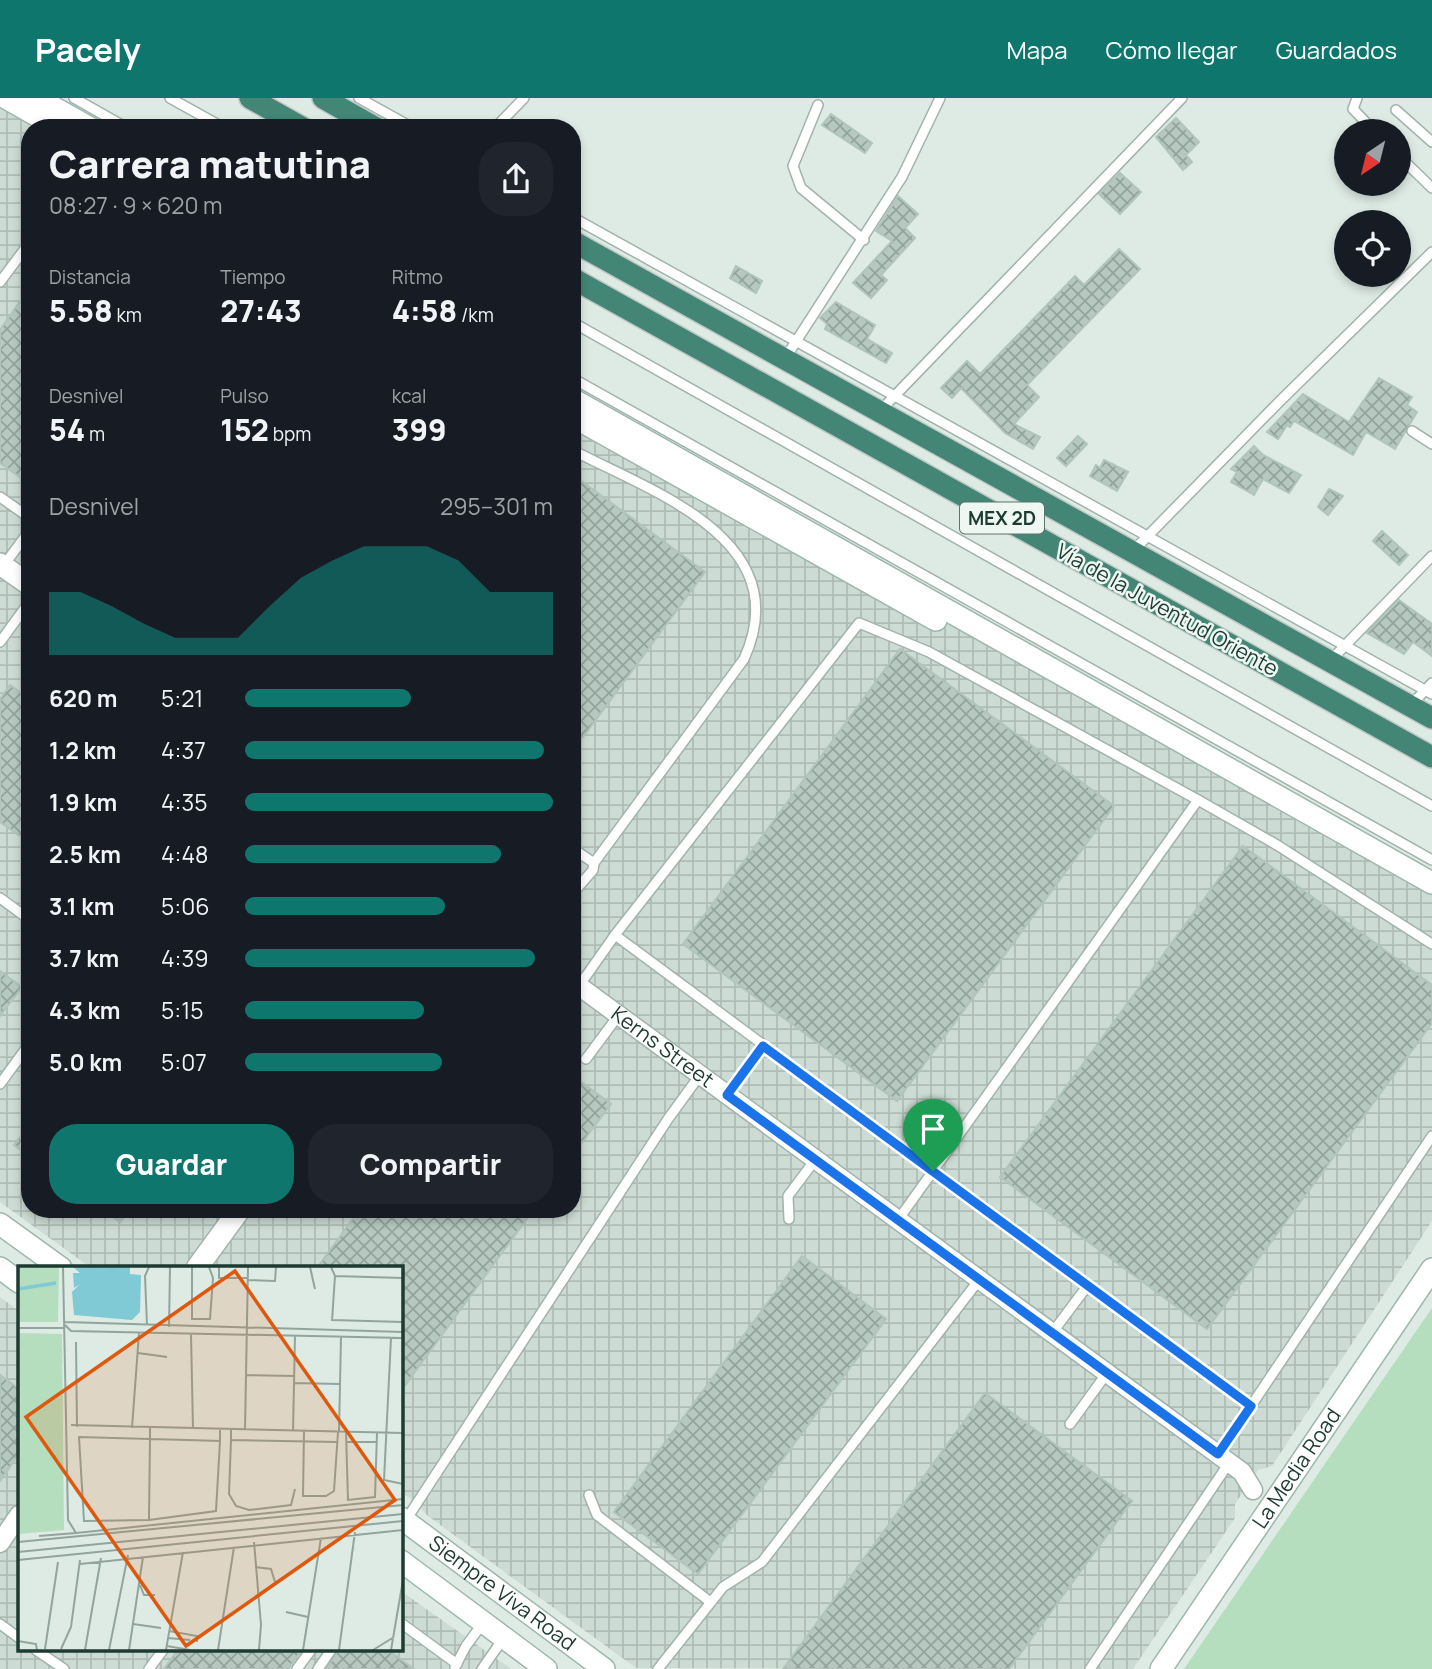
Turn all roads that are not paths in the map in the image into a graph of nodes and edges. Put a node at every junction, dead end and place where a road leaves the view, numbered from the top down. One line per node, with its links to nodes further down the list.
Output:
1 (6, 98): 14 (main road)
2 (37, 98): 15 (main road)
3 (74, 98): 16 (lane)
4 (170, 98): 17 (lane)
5 (250, 98): 18 (highway)
6 (323, 98): 19 (highway)
7 (359, 98): 20 (lane)
8 (524, 98): 21 (lane)
9 (940, 98): 27 (lane)
10 (1182, 98): 40 (lane)
11 (1357, 98): 22 (lane)
12 (818, 105): 27 (lane)
13 (1396, 110): 23 (lane)
14 (43, 119)
15 (74, 119)
16 (111, 119)
17 (208, 119)
18 (287, 119)
19 (360, 119)
20 (397, 119)
21 (504, 119)
22 (1363, 119)
23 (1432, 142)
24 (1411, 168): 25 (lane)
25 (1432, 188)
26 (581, 222): 38 (lane)
27 (864, 240): 38 (lane)
28 (581, 246): 32 (highway, Vía de la Juventud Oriente / MEX 2D)
29 (1432, 252): 49 (lane)
30 (581, 253): 32 (highway)
31 (21, 254): 34 (lane)
32 (621, 270): 38 (highway, Vía de la Juventud Oriente / MEX 2D)
33 (581, 277): 36 (highway)
34 (0, 282)
35 (581, 283): 36 (highway, Vía de la Juventud Oriente / MEX 2D)
36 (607, 297): 59 (highway, Vía de la Juventud Oriente / MEX 2D)
37 (581, 327): 61 (lane)
38 (791, 349): 40 (highway, Vía de la Juventud Oriente / MEX 2D)
39 (581, 383): 63 (lane)
40 (888, 403): 49 (highway, Vía de la Juventud Oriente / MEX 2D)
41 (581, 404): 65 (main road)
42 (581, 421): 68 (main road)
43 (1412, 431): 44 (lane)
44 (1432, 444)
45 (581, 455): 64 (lane)
46 (0, 497): 47 (lane)
47 (21, 512)
48 (21, 541): 51 (lane)
49 (1140, 544): 55 (highway, Vía de la Juventud Oriente / MEX 2D)
50 (1432, 556): 55 (lane)
51 (2, 565): 52 (main road)
52 (21, 579)
53 (21, 613): 54 (lane)
54 (0, 642)
55 (1338, 653): 56 (lane); 57 (highway, Vía de la Juventud Oriente / MEX 2D)
56 (1430, 689): 57 (lane)
57 (1410, 706): 58 (highway, Vía de la Juventud Oriente / MEX 2D)
58 (1432, 718)
59 (1432, 757)
60 (1198, 800): 70 (lane); 71 (lane); 83 (lane)
61 (1432, 806)
62 (581, 854): 64 (lane)
63 (1432, 860)
64 (594, 863): 66 (lane)
65 (1432, 883)
66 (581, 884)
67 (0, 898): 69 (lane)
68 (1432, 899)
69 (21, 913)
70 (615, 935): 72 (lane); 75 (lane)
71 (1432, 944)
72 (581, 977)
73 (581, 988): 74 (street, Kerns Street)
74 (618, 1016): 77 (lane); 78 (street, Kerns Street)
75 (763, 1046): 80 (lane); 83 (lane)
76 (21, 1055): 79 (lane)
77 (586, 1059)
78 (700, 1075): 80 (street, Kerns Street); 103 (lane)
79 (0, 1083)
80 (727, 1095): 82 (street, Kerns Street)
81 (1432, 1136): 97 (lane)
82 (815, 1160): 85 (lane); 86 (street, Kerns Street)
83 (933, 1171): 86 (lane); 94 (lane)
84 (233, 1218): 89 (main road)
85 (789, 1219)
86 (898, 1220): 92 (street, Kerns Street)
87 (0, 1224): 88 (main road)
88 (58, 1266)
89 (198, 1266)
90 (0, 1268): 93 (main road)
91 (1432, 1269): 126 (main road, La Media Road)
92 (979, 1280): 95 (street, Kerns Street); 106 (lane)
93 (18, 1281)
94 (1087, 1285): 95 (lane); 97 (lane)
95 (1052, 1333): 96 (street, Kerns Street)
96 (1107, 1373): 98 (lane); 99 (street, Kerns Street)
97 (1251, 1406): 99 (lane)
98 (1070, 1424)
99 (1223, 1458): 100 (street, Kerns Street); 125 (lane)
100 (1253, 1490)
101 (589, 1495): 106 (lane)
102 (18, 1517): 104 (street)
103 (403, 1519): 123 (main road, Siempre Viva Road)
104 (0, 1543)
105 (402, 1562): 107 (main road, Siempre Viva Road)
106 (709, 1601): 124 (lane)
107 (484, 1623): 111 (main road, Siempre Viva Road); 116 (lane)
108 (0, 1624): 110 (lane)
109 (402, 1624): 116 (lane)
110 (18, 1637)
111 (504, 1638): 121 (lane); 122 (main road, Siempre Viva Road)
112 (39, 1652): 117 (lane)
113 (162, 1652): 118 (lane)
114 (310, 1652): 119 (lane)
115 (330, 1652): 120 (lane)
116 (456, 1666)
117 (64, 1669)
118 (149, 1669)
119 (297, 1669)
120 (317, 1669)
121 (482, 1669)
122 (546, 1669)
123 (604, 1669)
124 (658, 1669)
125 (1090, 1669)
126 (1161, 1669)

